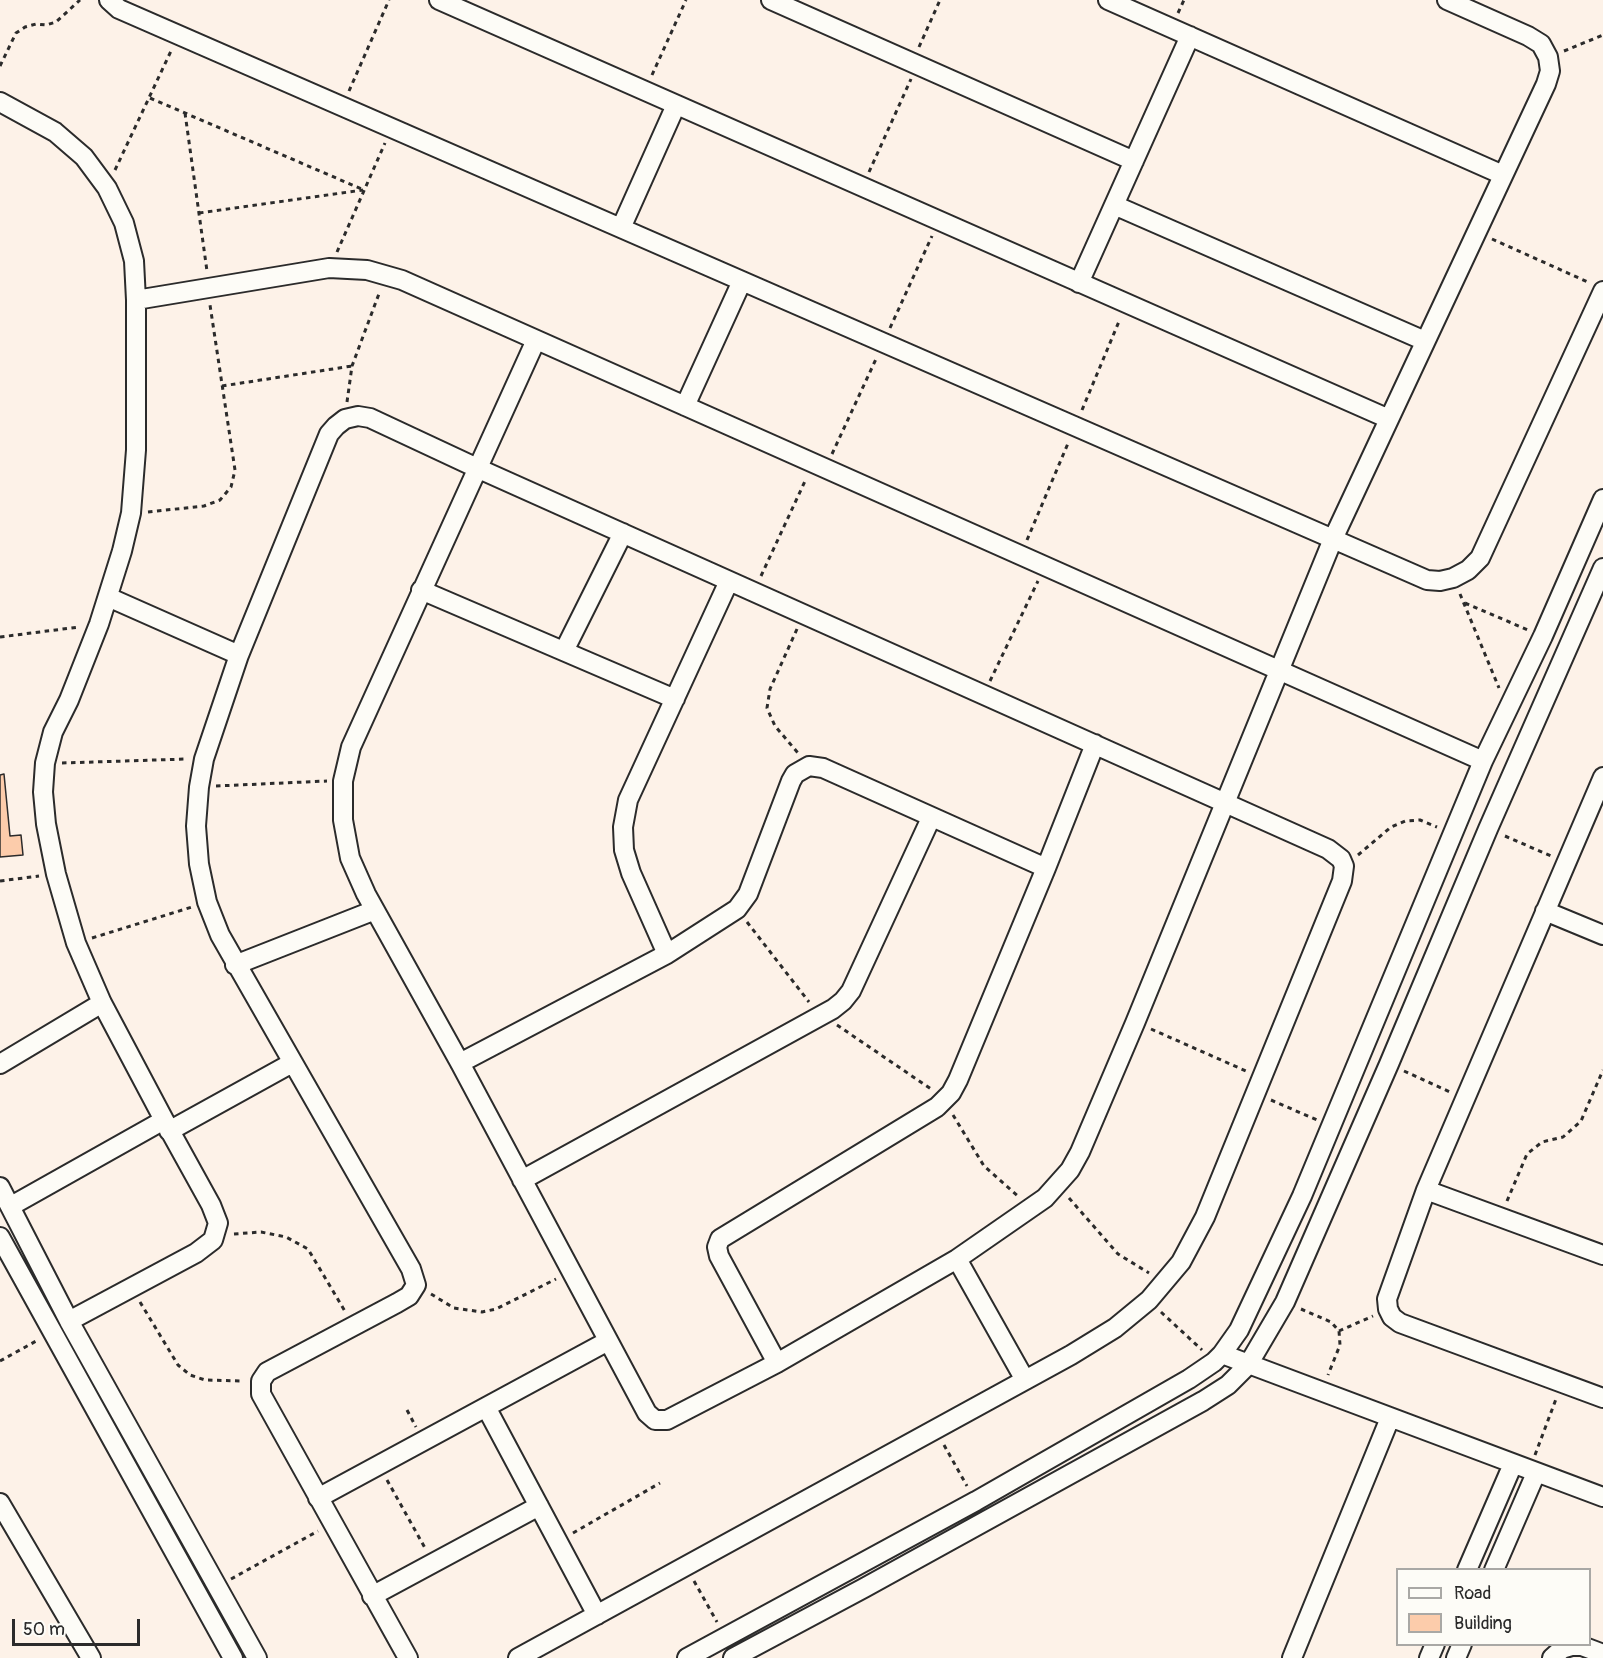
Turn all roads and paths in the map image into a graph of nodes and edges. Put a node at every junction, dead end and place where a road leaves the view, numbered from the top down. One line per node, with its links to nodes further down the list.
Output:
1 (80, 0): 15 (path)
2 (109, 0): 10 (street)
3 (389, 0): 20 (path)
4 (439, 0): 16 (street)
5 (686, 0): 16 (path)
6 (771, 0): 14 (street)
7 (940, 0): 14 (path)
8 (1108, 0): 12 (street)
9 (1447, 0): 13 (street)
10 (179, 34): 17 (path); 20 (street)
11 (1603, 35): 13 (path)
12 (1190, 36): 23 (street); 24 (street)
13 (1548, 57): 24 (street)
14 (915, 63): 23 (street); 25 (path)
15 (0, 66)
16 (645, 91): 19 (street)
17 (150, 98): 21 (path); 26 (path)
18 (0, 102): 26 (street)
19 (676, 105): 25 (street); 30 (street)
20 (342, 106): 22 (street)
21 (185, 113): 27 (path); 29 (path)
22 (392, 128): 27 (path); 30 (street)
23 (1134, 161): 28 (street)
24 (1503, 175): 31 (street)
25 (862, 187): 35 (street)
26 (107, 188): 38 (street)
27 (364, 190): 29 (path); 32 (path)
28 (1114, 205): 35 (street); 40 (street)
29 (199, 213): 36 (path)
30 (621, 228): 34 (street)
31 (1476, 233): 37 (path); 40 (street)
32 (330, 268): 33 (street); 36 (street)
33 (386, 276): 39 (street); 41 (path)
34 (742, 281): 43 (street); 51 (street)
35 (1079, 283): 45 (street)
36 (208, 288): 38 (street); 42 (path)
37 (1598, 288): 54 (street)
38 (136, 300): 49 (street)
39 (536, 340): 43 (street); 47 (street)
40 (1425, 342): 45 (street)
41 (352, 366): 42 (path); 44 (path)
42 (222, 386): 49 (path)
43 (685, 406): 46 (street)
44 (345, 419): 47 (street); 65 (street)
45 (1389, 419): 51 (street)
46 (814, 463): 52 (street); 57 (path)
47 (477, 468): 50 (street); 56 (street)
48 (1603, 500): 62 (street)
49 (131, 513): 58 (street)
50 (623, 533): 55 (street); 64 (street)
51 (1333, 539): 54 (street); 66 (street)
52 (1045, 566): 66 (street); 67 (path)
53 (1603, 568): 80 (street)
54 (1454, 579): 59 (path)
55 (729, 581): 57 (street); 68 (street)
56 (421, 590): 64 (street); 76 (street)
57 (754, 592): 60 (street)
58 (108, 597): 61 (street); 65 (street)
59 (1465, 603): 62 (path); 69 (path)
60 (804, 613): 67 (street); 74 (path)
61 (99, 624): 63 (path); 73 (street)
62 (1544, 636): 69 (street)
63 (0, 637)
64 (564, 651): 68 (street)
65 (239, 655): 71 (street)
66 (1280, 670): 72 (street); 78 (street)
67 (984, 693): 70 (street)
68 (675, 699): 93 (street)
69 (1507, 708): 72 (street)
70 (1095, 744): 78 (street); 84 (street)
71 (204, 759): 73 (path); 77 (street)
72 (1483, 760): 81 (street)
73 (45, 763): 85 (street)
74 (809, 766): 79 (street); 88 (street)
75 (1603, 777): 82 (street)
76 (344, 781): 77 (path); 89 (street)
77 (198, 787): 87 (street)
78 (1226, 803): 83 (street); 97 (street)
79 (931, 818): 84 (street); 96 (street)
80 (1488, 829): 82 (path); 101 (street)
81 (1453, 833): 83 (path); 106 (street)
82 (1566, 863): 90 (street)
83 (1344, 866): 103 (street)
84 (1046, 868): 105 (street)
85 (56, 874): 86 (path); 92 (street)
86 (0, 881)
87 (207, 902): 92 (path); 94 (street)
88 (737, 909): 93 (street); 96 (path)
89 (375, 910): 94 (street); 99 (street)
90 (1545, 911): 91 (street); 104 (street)
91 (1603, 935)
92 (76, 943): 95 (street)
93 (667, 954): 99 (street)
94 (236, 965): 98 (street)
95 (102, 1003): 100 (street); 107 (street)
96 (821, 1014): 105 (path); 108 (street)
97 (1135, 1023): 103 (path); 109 (street)
98 (292, 1063): 107 (street); 121 (street)
99 (460, 1063): 108 (street)
100 (0, 1064)
101 (1389, 1064): 104 (path); 124 (street)
102 (1603, 1070): 114 (path)
103 (1259, 1086): 106 (path); 120 (street)
104 (1465, 1099): 111 (street)
105 (943, 1102): 113 (path); 133 (street)
106 (1331, 1125): 131 (street)
107 (166, 1126): 112 (street); 116 (street)
108 (522, 1180): 119 (street)
109 (1058, 1186): 113 (street); 120 (path)
110 (0, 1187): 112 (street)
111 (1426, 1190): 114 (street); 125 (street)
112 (12, 1206): 126 (street)
113 (1030, 1208): 118 (street)
114 (1501, 1217): 117 (street)
115 (0, 1237): 129 (street)
116 (213, 1240): 122 (street); 127 (path)
117 (1603, 1254)
118 (957, 1259): 133 (street); 135 (street)
119 (571, 1271): 121 (path); 130 (street)
120 (1165, 1283): 123 (street)
121 (416, 1285): 127 (street)
122 (132, 1287): 126 (street); 136 (path)
123 (1149, 1300): 131 (path); 135 (street)
124 (1286, 1302): 128 (path); 134 (street)
125 (1388, 1309): 128 (path); 137 (street)
126 (69, 1321): 157 (street)
127 (353, 1325): 136 (street)
128 (1339, 1331): 138 (path)
129 (53, 1332): 132 (path); 162 (street)
130 (608, 1341): 133 (street); 140 (street)
131 (1218, 1358): 134 (street); 148 (street)
132 (0, 1361)
133 (777, 1363)
134 (1248, 1365): 138 (street); 168 (street)
135 (1025, 1380): 142 (street)
136 (261, 1381): 147 (street)
137 (1562, 1383): 139 (street); 144 (path)
138 (1321, 1392): 141 (street)
139 (1603, 1398)
140 (486, 1407): 143 (street); 150 (street)
141 (1390, 1418): 144 (street); 169 (street)
142 (935, 1429): 148 (path); 154 (street)
143 (379, 1465): 147 (street); 153 (path)
144 (1526, 1469): 146 (street); 155 (street); 156 (street)
145 (660, 1483): 152 (path)
146 (1603, 1497)
147 (318, 1498): 151 (street)
148 (976, 1501): 160 (street)
149 (0, 1503): 163 (street)
150 (539, 1506): 152 (street); 153 (street)
151 (332, 1523): 157 (path); 158 (street)
152 (558, 1542): 159 (street)
153 (433, 1563): 158 (street)
154 (686, 1566): 159 (street); 160 (path)
155 (1468, 1568)
156 (1494, 1568)
157 (216, 1587): 164 (street)
158 (372, 1596): 165 (street)
159 (597, 1615): 166 (street)
160 (725, 1636): 167 (street)
161 (1603, 1654): 170 (street)
162 (231, 1657)
163 (91, 1658)
164 (257, 1658)
165 (408, 1658)
166 (518, 1658)
167 (687, 1658)
168 (733, 1658)
169 (1292, 1658)
170 (1552, 1658)

